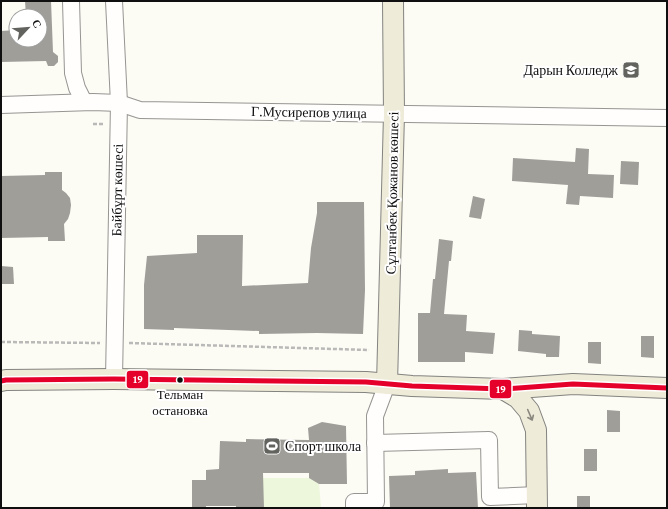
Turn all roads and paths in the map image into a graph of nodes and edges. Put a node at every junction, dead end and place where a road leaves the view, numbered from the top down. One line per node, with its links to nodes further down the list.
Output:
1 (71, 1): 4 (street)
2 (114, 1): 5 (street, Байбұрт көшесі)
3 (393, 1): 7 (main road, Сұлтанбек Қожанов көшесі)
4 (84, 102): 5 (street, Г.Мусирепов улица); 6 (street, Г.Мусирепов улица)
5 (119, 103): 7 (street, Г.Мусирепов улица); 10 (street, Байбұрт көшесі)
6 (1, 105)
7 (394, 114): 8 (street, Г.Мусирепов улица); 14 (main road, Сұлтанбек Қожанов көшесі)
8 (667, 118)
9 (1, 342): 10 (path)
10 (115, 343): 11 (path); 12 (street, Байбұрт көшесі)
11 (368, 350)
12 (114, 379): 13 (main road); 14 (main road)
13 (1, 381)
14 (387, 384): 16 (main road); 17 (street)
15 (667, 388): 16 (main road)
16 (503, 389): 18 (main road, one-way to 18)
17 (375, 443): 18 (street); 19 (street)
18 (537, 502)
19 (354, 508)

